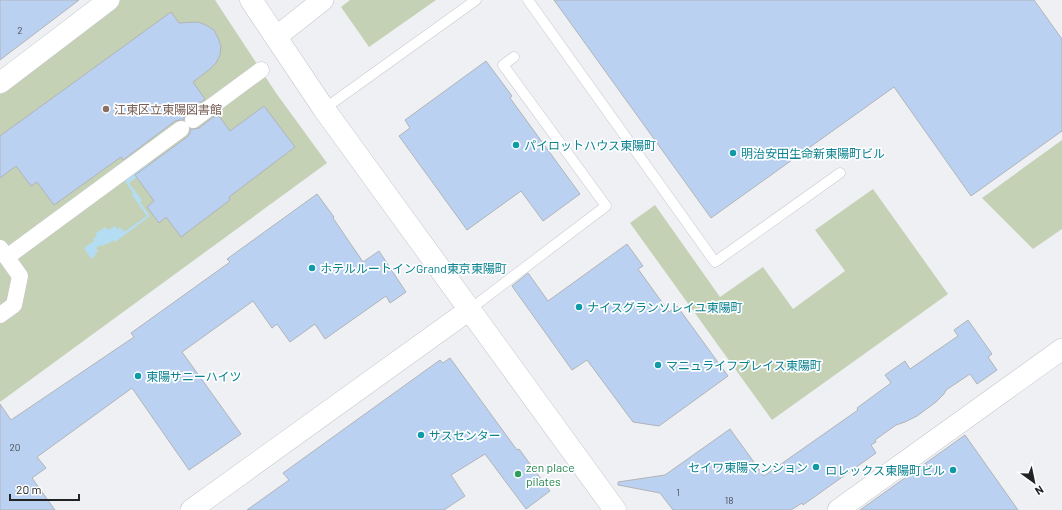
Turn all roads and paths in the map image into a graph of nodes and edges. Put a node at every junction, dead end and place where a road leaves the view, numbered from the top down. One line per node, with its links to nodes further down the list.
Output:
1 (109, 0): 9 (street)
2 (251, 0): 6 (street)
3 (323, 0): 6 (street)
4 (476, 0): 10 (lane)
5 (528, 0): 11 (lane)
6 (276, 37): 10 (street)
7 (514, 58): 13 (lane)
8 (261, 70): 12 (street)
9 (0, 84)
10 (324, 109): 13 (street)
11 (840, 173)
12 (3, 252): 14 (street)
13 (469, 310): 16 (street); 17 (street)
14 (0, 315)
15 (1062, 349): 18 (street)
16 (191, 510)
17 (615, 510)
18 (838, 510)

